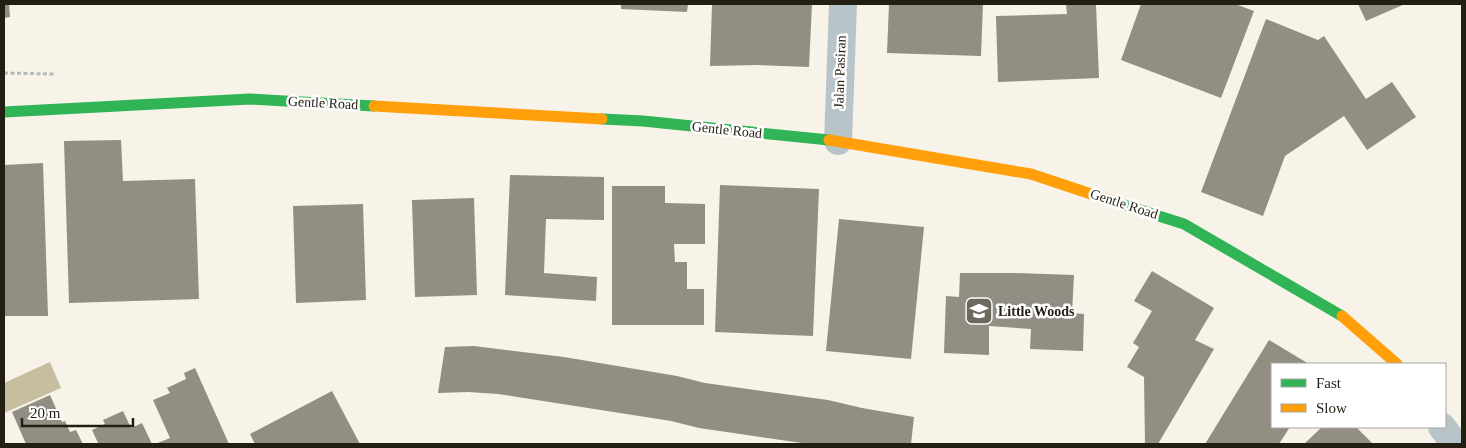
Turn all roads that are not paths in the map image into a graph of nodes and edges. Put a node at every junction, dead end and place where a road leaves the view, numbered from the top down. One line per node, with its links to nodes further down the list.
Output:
1 (843, 4): 3 (street, Jalan Pasiran)
2 (4, 112): 3 (street, Gentle Road)
3 (838, 141): 4 (street, Gentle Road)
4 (1397, 363)
5 (1443, 428): 6 (street)
6 (1455, 444)

